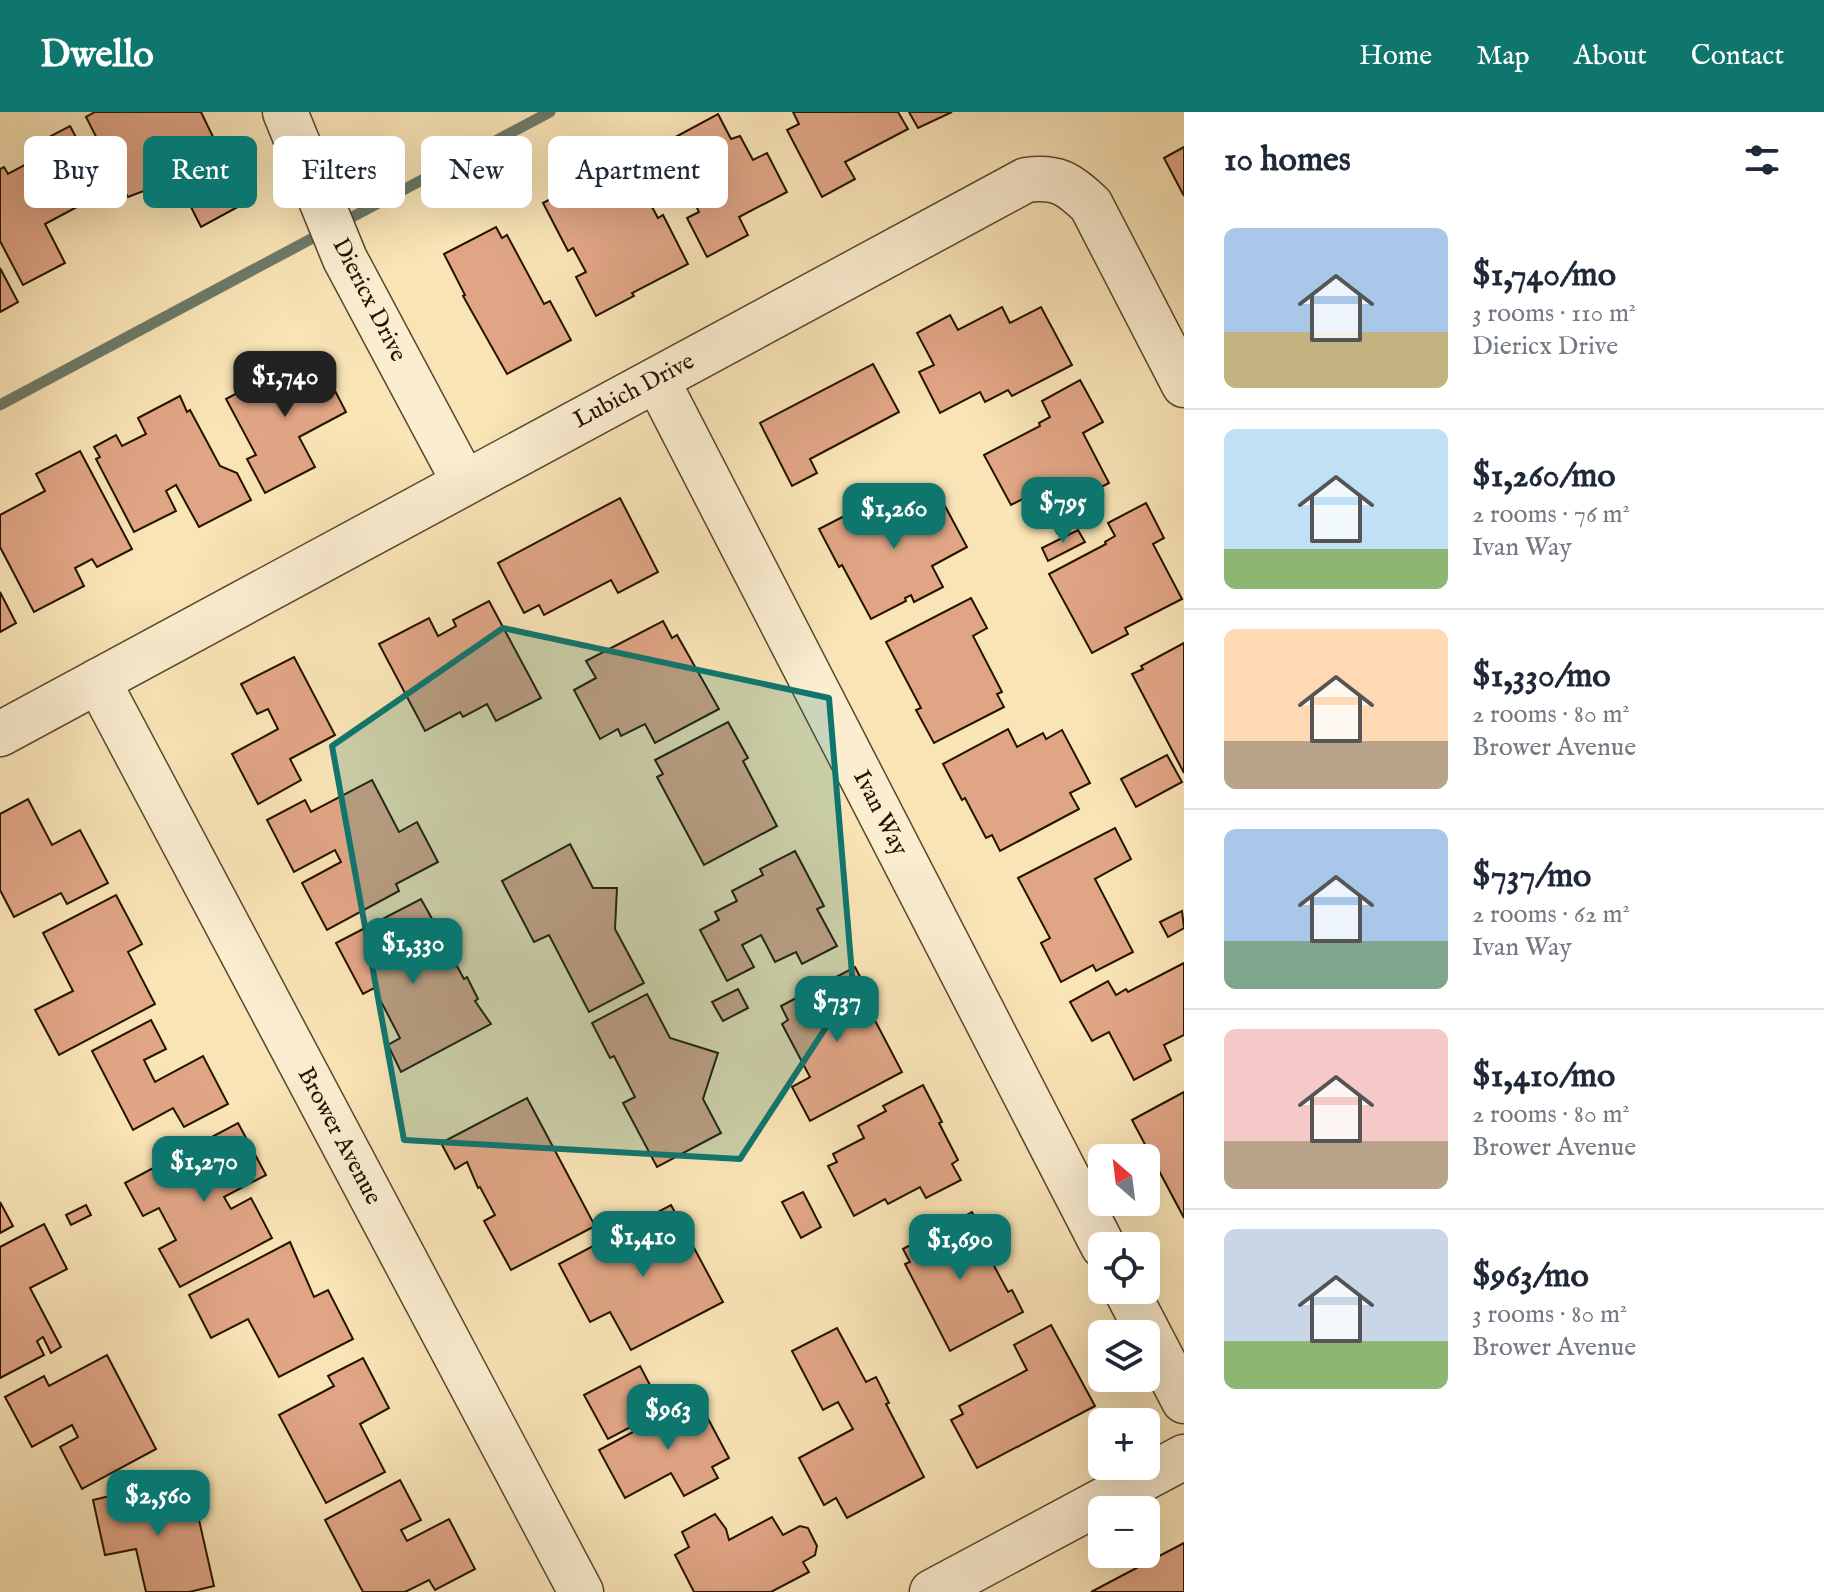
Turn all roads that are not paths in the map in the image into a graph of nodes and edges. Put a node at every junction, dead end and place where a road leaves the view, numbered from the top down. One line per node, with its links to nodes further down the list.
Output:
1 (285, 112): 4 (street, Diericx Drive)
2 (657, 380): 3 (street, Lubich Drive); 4 (street, Lubich Drive); 7 (street, Ivan Way)
3 (1184, 385)
4 (464, 482): 5 (street, Lubich Drive)
5 (98, 681): 6 (street, Lubich Drive); 11 (street, Brower Avenue)
6 (0, 734)
7 (1096, 1232)
8 (1133, 1304): 9 (street)
9 (1184, 1401)
10 (1184, 1457): 12 (street)
11 (581, 1592)
12 (932, 1592)

